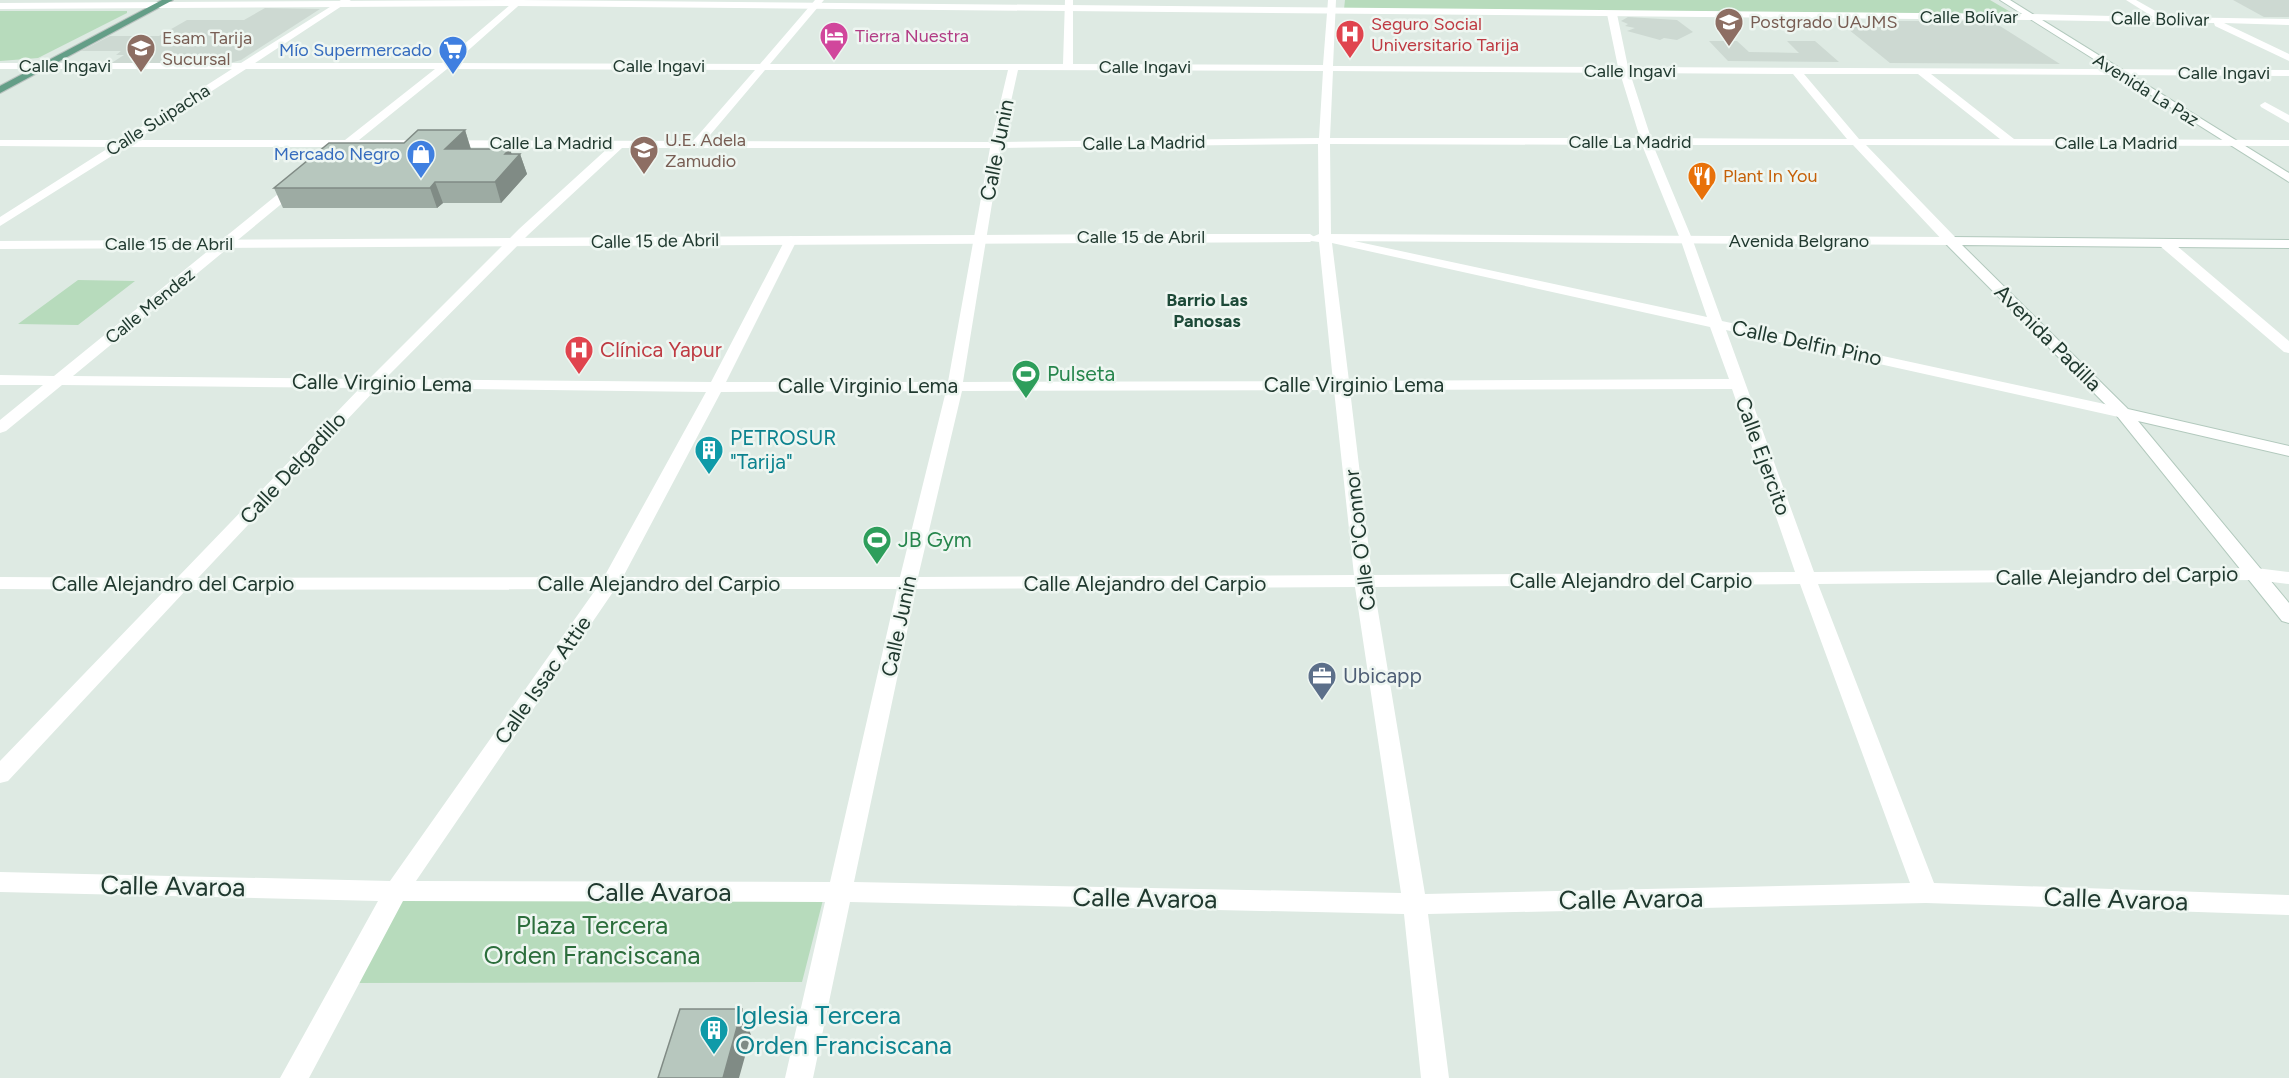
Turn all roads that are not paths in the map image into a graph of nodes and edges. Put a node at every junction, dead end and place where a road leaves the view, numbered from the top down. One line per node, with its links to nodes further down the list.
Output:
1 (2004, 0): 11 (street, Avenida La Paz)
2 (2130, 0): 12 (street)
3 (164, 2): 4 (street, Calle Bolívar); 8 (street, Calle Bolívar); 17 (main road)
4 (344, 2): 5 (street, Calle Bolívar); 18 (street, Calle Suipacha)
5 (519, 2): 6 (street, Calle Bolívar); 20 (street)
6 (817, 3): 7 (street, Calle Bolívar); 19 (street)
7 (1069, 5): 9 (street, Calle Bolívar); 22 (street)
8 (0, 6)
9 (1331, 6): 10 (street, Calle Bolívar); 23 (street, Calle O'Connor)
10 (1612, 14): 11 (street, Calle Bolívar); 25 (street, Calle Ejercito)
11 (2030, 17): 12 (street, Calle Bolivar); 27 (street, Avenida La Paz)
12 (2163, 19): 13 (street, Calle Bolivar)
13 (2211, 20): 14 (street, Calle Bolivar); 15 (street)
14 (2289, 22)
15 (2289, 58)
16 (0, 66): 17 (street, Calle Ingavi)
17 (45, 66): 18 (street, Calle Ingavi); 29 (main road)
18 (244, 66): 20 (street, Calle Ingavi); 42 (street, Calle Suipacha)
19 (762, 66): 20 (street, Calle Ingavi); 21 (street, Calle Ingavi); 37 (street)
20 (444, 67): 35 (street)
21 (1014, 67): 22 (street, Calle Ingavi); 43 (street, Calle Junin)
22 (1068, 67): 23 (street, Calle Ingavi)
23 (1329, 68): 25 (street, Calle Ingavi); 32 (street, Calle O'Connor)
24 (1797, 70): 25 (street, Calle Ingavi); 26 (street, Calle Ingavi); 39 (street, Avenida Padilla)
25 (1624, 71): 38 (street, Calle Ejercito)
26 (1920, 71): 27 (street, Calle Ingavi); 40 (street)
27 (2117, 73): 28 (street, Calle Ingavi); 33 (street, Avenida La Paz)
28 (2289, 73)
29 (0, 90)
30 (2289, 105): 31 (street)
31 (2289, 120)
32 (1324, 141): 38 (street, Calle La Madrid); 43 (street, Calle La Madrid); 49 (street, Calle O'Connor)
33 (2229, 142): 40 (street, Calle La Madrid); 41 (street, Calle La Madrid); 45 (street, Avenida La Paz)
34 (0, 143): 42 (street, Calle La Madrid)
35 (348, 143): 36 (street, Calle La Madrid); 42 (street, Calle La Madrid); 44 (street)
36 (620, 143): 37 (street, Calle La Madrid); 53 (street, Calle Delgadillo)
37 (698, 143): 43 (street, Calle La Madrid)
38 (1647, 143): 39 (street, Calle La Madrid); 51 (street, Calle Ejercito)
39 (1857, 143): 40 (street, Calle La Madrid); 52 (street, Avenida Padilla)
40 (2012, 143)
41 (2289, 143)
42 (121, 144): 47 (street, Calle Suipacha)
43 (996, 145): 48 (street, Calle Junin)
44 (331, 157)
45 (2289, 178)
46 (304, 179): 55 (street, Calle Mendez)
47 (0, 222)
48 (981, 237): 49 (street, Calle 15 de Abril); 50 (street, Calle 15 de Abril); 65 (street, Calle Junin)
49 (1317, 238): 51 (street, Avenida Belgrano); 58 (street, Calle Delfin Pino); 64 (street, Calle O'Connor)
50 (791, 240): 53 (street, Calle 15 de Abril); 66 (street, Calle Issac Attie)
51 (1688, 241): 52 (street, Avenida Belgrano); 58 (street, Calle Ejercito)
52 (1951, 241): 54 (street, Avenida Belgrano); 67 (street, Avenida Padilla)
53 (512, 243): 55 (street, Calle 15 de Abril); 62 (street, Calle Delgadillo)
54 (2165, 243): 56 (street, Avenida Belgrano); 59 (street)
55 (225, 244): 57 (street, Calle 15 de Abril); 61 (street, Calle Mendez)
56 (2289, 244)
57 (0, 245)
58 (1716, 323): 63 (street, Calle Ejercito); 67 (street, Calle Delfin Pino)
59 (2289, 349)
60 (0, 380): 61 (street, Calle Virginio Lema)
61 (58, 381): 62 (street, Calle Virginio Lema); 68 (street, Calle Mendez)
62 (373, 383): 66 (street, Calle Virginio Lema); 77 (street, Calle Delgadillo)
63 (1737, 384): 64 (street, Calle Virginio Lema); 72 (street, Calle Ejercito)
64 (1343, 385): 65 (street, Calle Virginio Lema); 75 (street, Calle O'Connor)
65 (955, 386): 66 (street, Calle Virginio Lema); 76 (street, Calle Junin)
66 (716, 387): 74 (street, Calle Issac Attie)
67 (2123, 413): 69 (street, Calle Delfin Pino); 70 (street, Avenida Padilla)
68 (0, 428)
69 (2289, 451)
70 (2256, 574): 71 (street, Calle Alejandro del Carpio); 72 (street, Calle Alejandro del Carpio); 78 (street, Avenida Padilla)
71 (2289, 578)
72 (1807, 579): 75 (street, Calle Alejandro del Carpio); 83 (street, Calle Ejercito)
73 (0, 583): 77 (street, Calle Alejandro del Carpio)
74 (610, 583): 76 (street, Calle Alejandro del Carpio); 77 (street, Calle Alejandro del Carpio); 81 (street, Calle Issac Attie)
75 (1364, 583): 76 (street, Calle Alejandro del Carpio); 84 (street, Calle O'Connor)
76 (907, 585): 82 (street, Calle Junin)
77 (182, 586): 79 (street, Calle Delgadillo)
78 (2289, 616)
79 (0, 775)
80 (0, 882): 81 (street, Calle Avaroa)
81 (396, 891): 82 (street, Calle Avaroa); 86 (street, Calle Issac Attie)
82 (841, 892): 84 (street, Calle Avaroa); 87 (street, Calle Junin)
83 (1926, 893): 84 (street, Calle Avaroa); 85 (street, Calle Avaroa)
84 (1415, 904): 88 (street, Calle O'Connor)
85 (2289, 905)
86 (294, 1078)
87 (800, 1078)
88 (1435, 1078)

